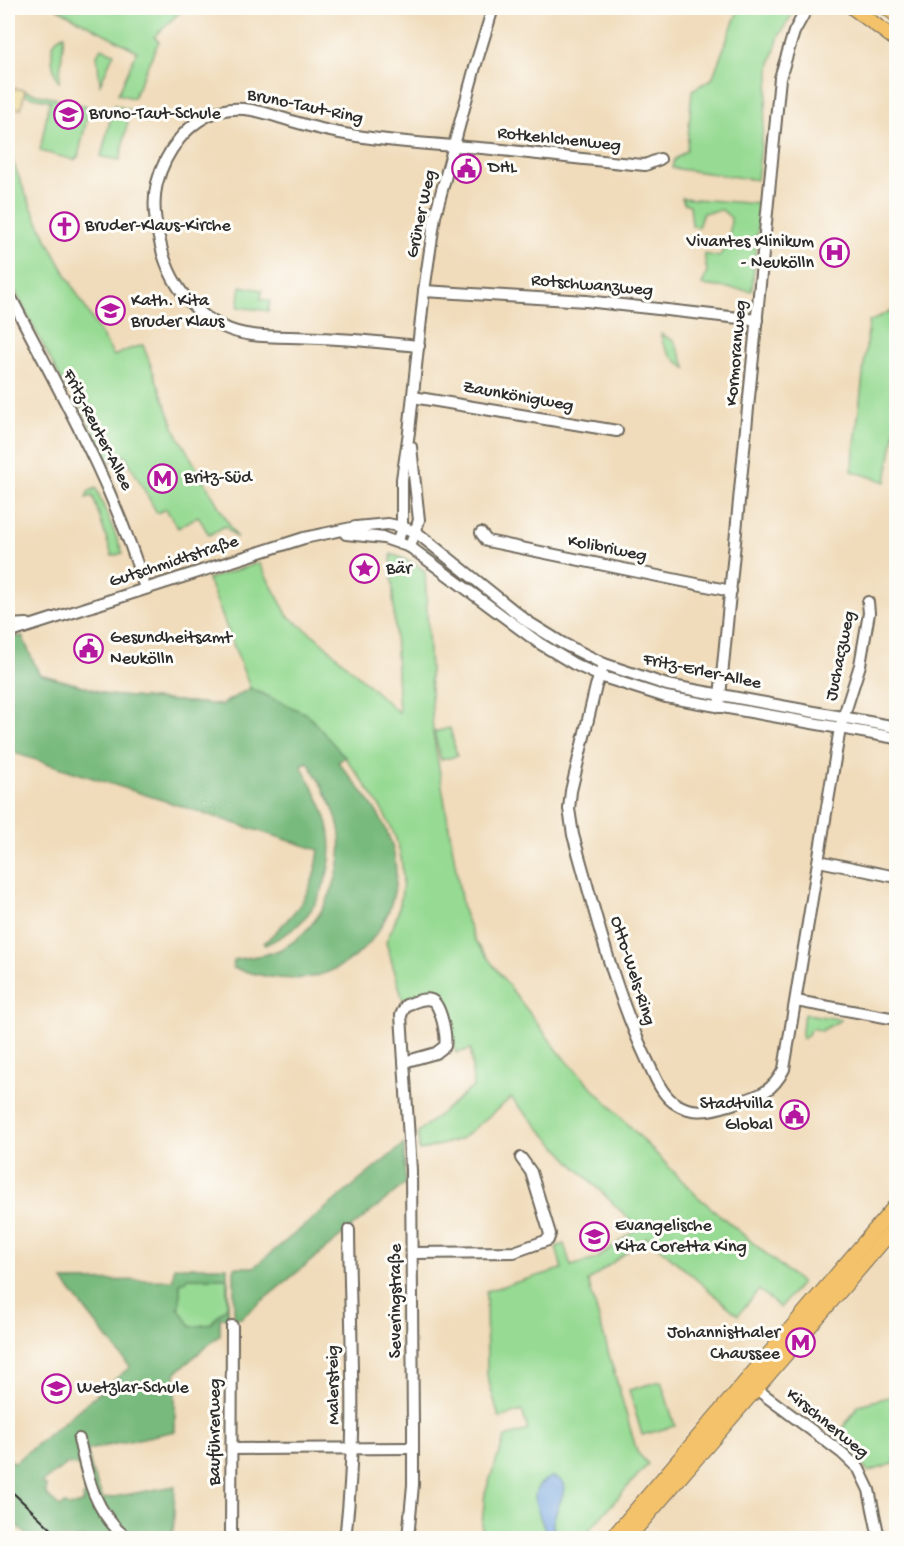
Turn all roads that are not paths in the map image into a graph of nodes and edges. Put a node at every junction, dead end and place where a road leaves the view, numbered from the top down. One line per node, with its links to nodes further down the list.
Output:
1 (494, 8): 7 (street, Grüner Weg)
2 (807, 8): 11 (street, Kormoranweg)
3 (853, 8): 6 (main road)
4 (887, 8): 5 (main road)
5 (897, 15)
6 (897, 40)
7 (453, 146): 8 (street, Rotkehlchenweg); 9 (street, Grüner Weg); 12 (street, Bruno-Taut-Ring)
8 (660, 159)
9 (424, 291): 11 (street, Rotschwanzweg); 12 (street, Grüner Weg)
10 (8, 292): 22 (street, Fritz-Reuter-Allee)
11 (757, 320): 23 (street, Kormoranweg)
12 (419, 346): 13 (street, Grüner Weg)
13 (413, 397): 14 (street, Zaunkönigweg); 15 (street, Grüner Weg)
14 (617, 431)
15 (410, 432): 16 (street, Grüner Weg); 17 (street, Grüner Weg)
16 (402, 527): 17 (street, Fritz-Erler-Allee); 19 (street, Gutschmidtstraße); 20 (street)
17 (416, 532): 21 (street); 28 (street, Fritz-Erler-Allee)
18 (481, 532): 23 (street, Kolibriweg)
19 (327, 533): 20 (street, Gutschmidtstraße); 22 (street, Gutschmidtstraße)
20 (398, 541): 21 (street, Fritz-Erler-Allee)
21 (410, 547): 29 (street, Fritz-Erler-Allee)
22 (146, 588): 25 (street, Gutschmidtstraße)
23 (731, 591): 30 (street, Kormoranweg)
24 (868, 603): 32 (street, Juchaczweg)
25 (31, 624): 26 (street, Gutschmidtstraße); 27 (street, Gutschmidtstraße)
26 (8, 625)
27 (8, 633)
28 (604, 664): 29 (street, Otto-Wels-Ring); 30 (street, Fritz-Erler-Allee)
29 (600, 676): 31 (street, Fritz-Erler-Allee); 38 (street, Otto-Wels-Ring)
30 (721, 695): 31 (street, Kormoranweg); 32 (street, Fritz-Erler-Allee)
31 (720, 707): 34 (street, Fritz-Erler-Allee)
32 (844, 716): 33 (street, Fritz-Erler-Allee); 34 (street)
33 (897, 726)
34 (840, 728): 35 (street, Fritz-Erler-Allee); 36 (street, Otto-Wels-Ring)
35 (897, 738)
36 (819, 861): 37 (street); 38 (street, Otto-Wels-Ring)
37 (897, 877)
38 (796, 1001): 39 (street)
39 (897, 1018)
40 (404, 1062): 40 (street, Severingstraße); 45 (street, Severingstraße)
41 (521, 1158): 45 (street)
42 (897, 1205): 47 (main road)
43 (897, 1226): 47 (main road)
44 (349, 1230): 49 (street, Malersteig)
45 (413, 1253): 50 (street, Severingstraße)
46 (232, 1326): 51 (street, Bauführerweg)
47 (751, 1385): 56 (main road); 57 (main road); 58 (street, Kirschnerweg)
48 (79, 1438): 52 (street)
49 (352, 1447): 50 (street); 51 (street); 54 (street, Malersteig)
50 (413, 1448): 55 (street, Severingstraße)
51 (232, 1449): 53 (street, Bauführerweg)
52 (127, 1539)
53 (231, 1539)
54 (345, 1539)
55 (408, 1539)
56 (612, 1539)
57 (628, 1539)
58 (879, 1539)

